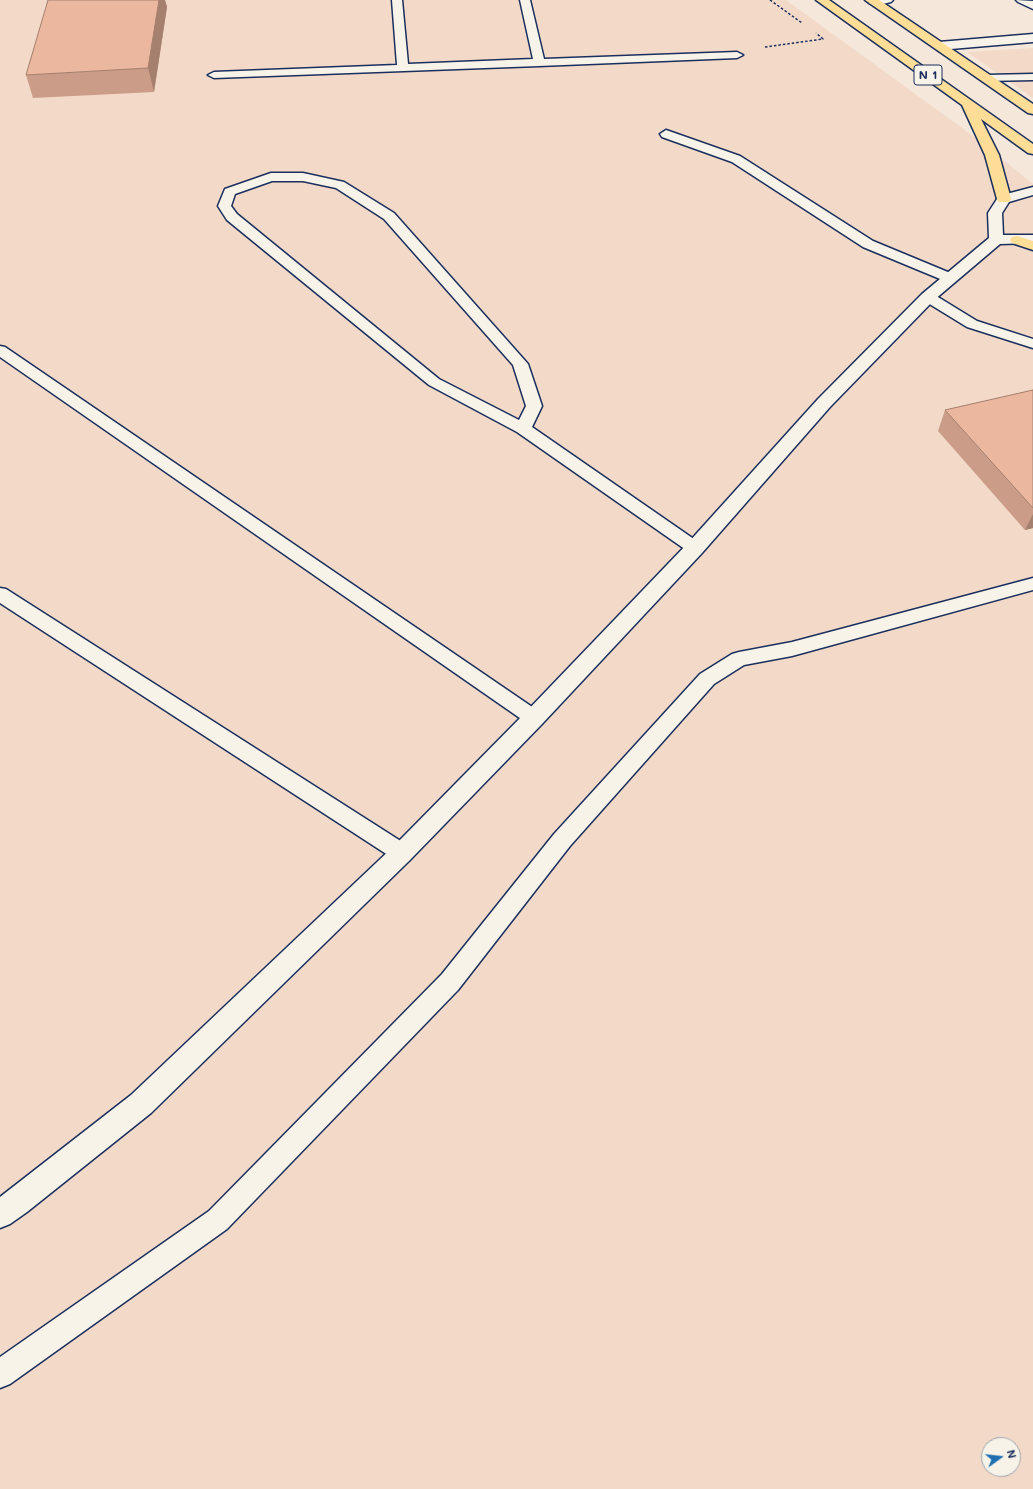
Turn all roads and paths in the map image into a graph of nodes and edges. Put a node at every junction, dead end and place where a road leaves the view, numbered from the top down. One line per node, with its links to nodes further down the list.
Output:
1 (397, 0): 14 (lane)
2 (525, 0): 13 (lane)
3 (770, 0): 8 (path)
4 (822, 0): 18 (highway, N 1)
5 (1022, 0): 7 (street)
6 (878, 1): 11 (highway, N 1)
7 (1033, 6)
8 (805, 26)
9 (811, 30): 12 (path)
10 (1033, 38): 11 (street)
11 (939, 46): 17 (highway, N 1)
12 (737, 56): 13 (lane)
13 (540, 63): 14 (lane)
14 (403, 68): 15 (lane)
15 (214, 75)
16 (1033, 77): 17 (lane)
17 (986, 78): 19 (highway, N 1)
18 (965, 102): 21 (highway, N 1); 23 (highway)
19 (1033, 110)
20 (666, 134): 27 (lane)
21 (1033, 150)
22 (1033, 191): 23 (street)
23 (1004, 199): 25 (street)
24 (1033, 238): 25 (street)
25 (1006, 240): 26 (highway); 27 (street)
26 (1033, 246)
27 (950, 278): 28 (street)
28 (928, 298): 29 (lane); 32 (street)
29 (1033, 344)
30 (0, 350): 35 (lane)
31 (523, 428): 31 (lane); 32 (lane)
32 (696, 548): 35 (street)
33 (1033, 584): 38 (lane)
34 (0, 594): 36 (lane)
35 (534, 718): 36 (street)
36 (402, 853): 37 (street)
37 (0, 1214)
38 (0, 1374)

